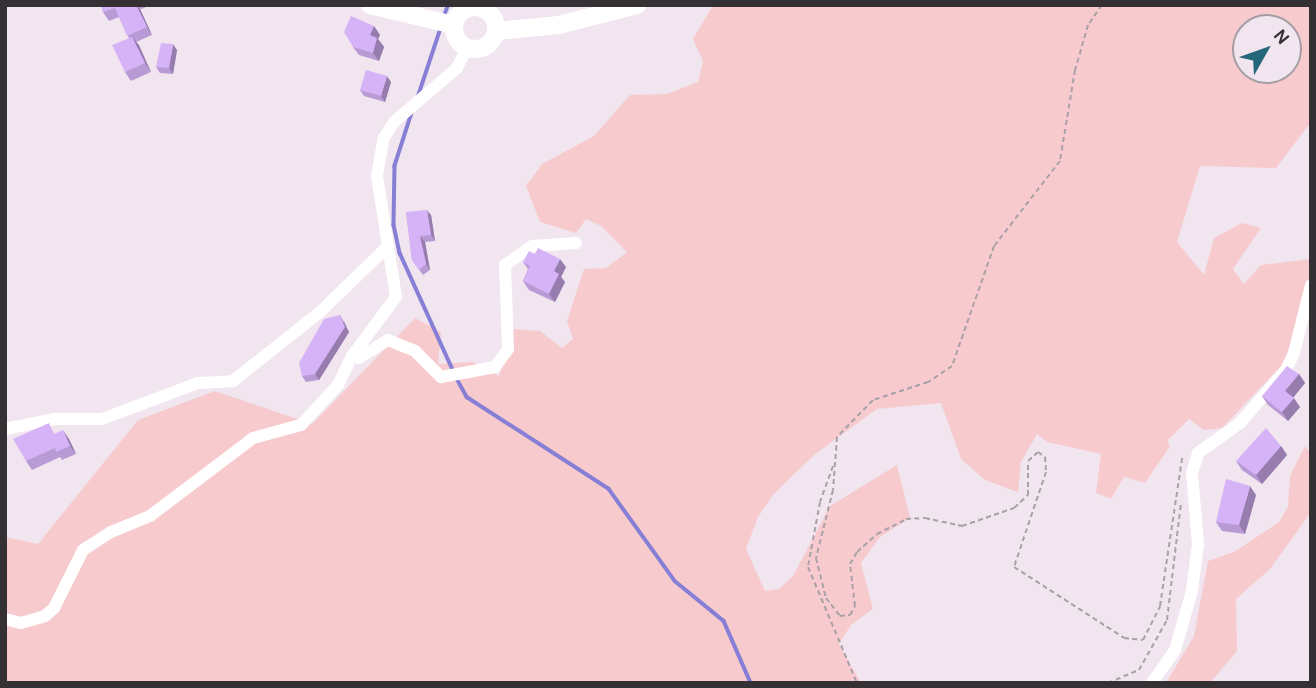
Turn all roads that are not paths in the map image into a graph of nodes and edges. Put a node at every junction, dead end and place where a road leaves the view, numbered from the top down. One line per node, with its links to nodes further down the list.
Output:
1 (369, 5): 4 (main road)
2 (638, 5): 5 (main road)
3 (480, 6): 4 (main road); 5 (main road)
4 (445, 25): 6 (main road)
5 (496, 31): 6 (main road)
6 (467, 48): 8 (street)
7 (576, 243): 10 (street)
8 (388, 246): 10 (street); 11 (street)
9 (1311, 285): 13 (street)
10 (352, 356): 12 (street)
11 (5, 429)
12 (5, 619)
13 (1152, 683)

